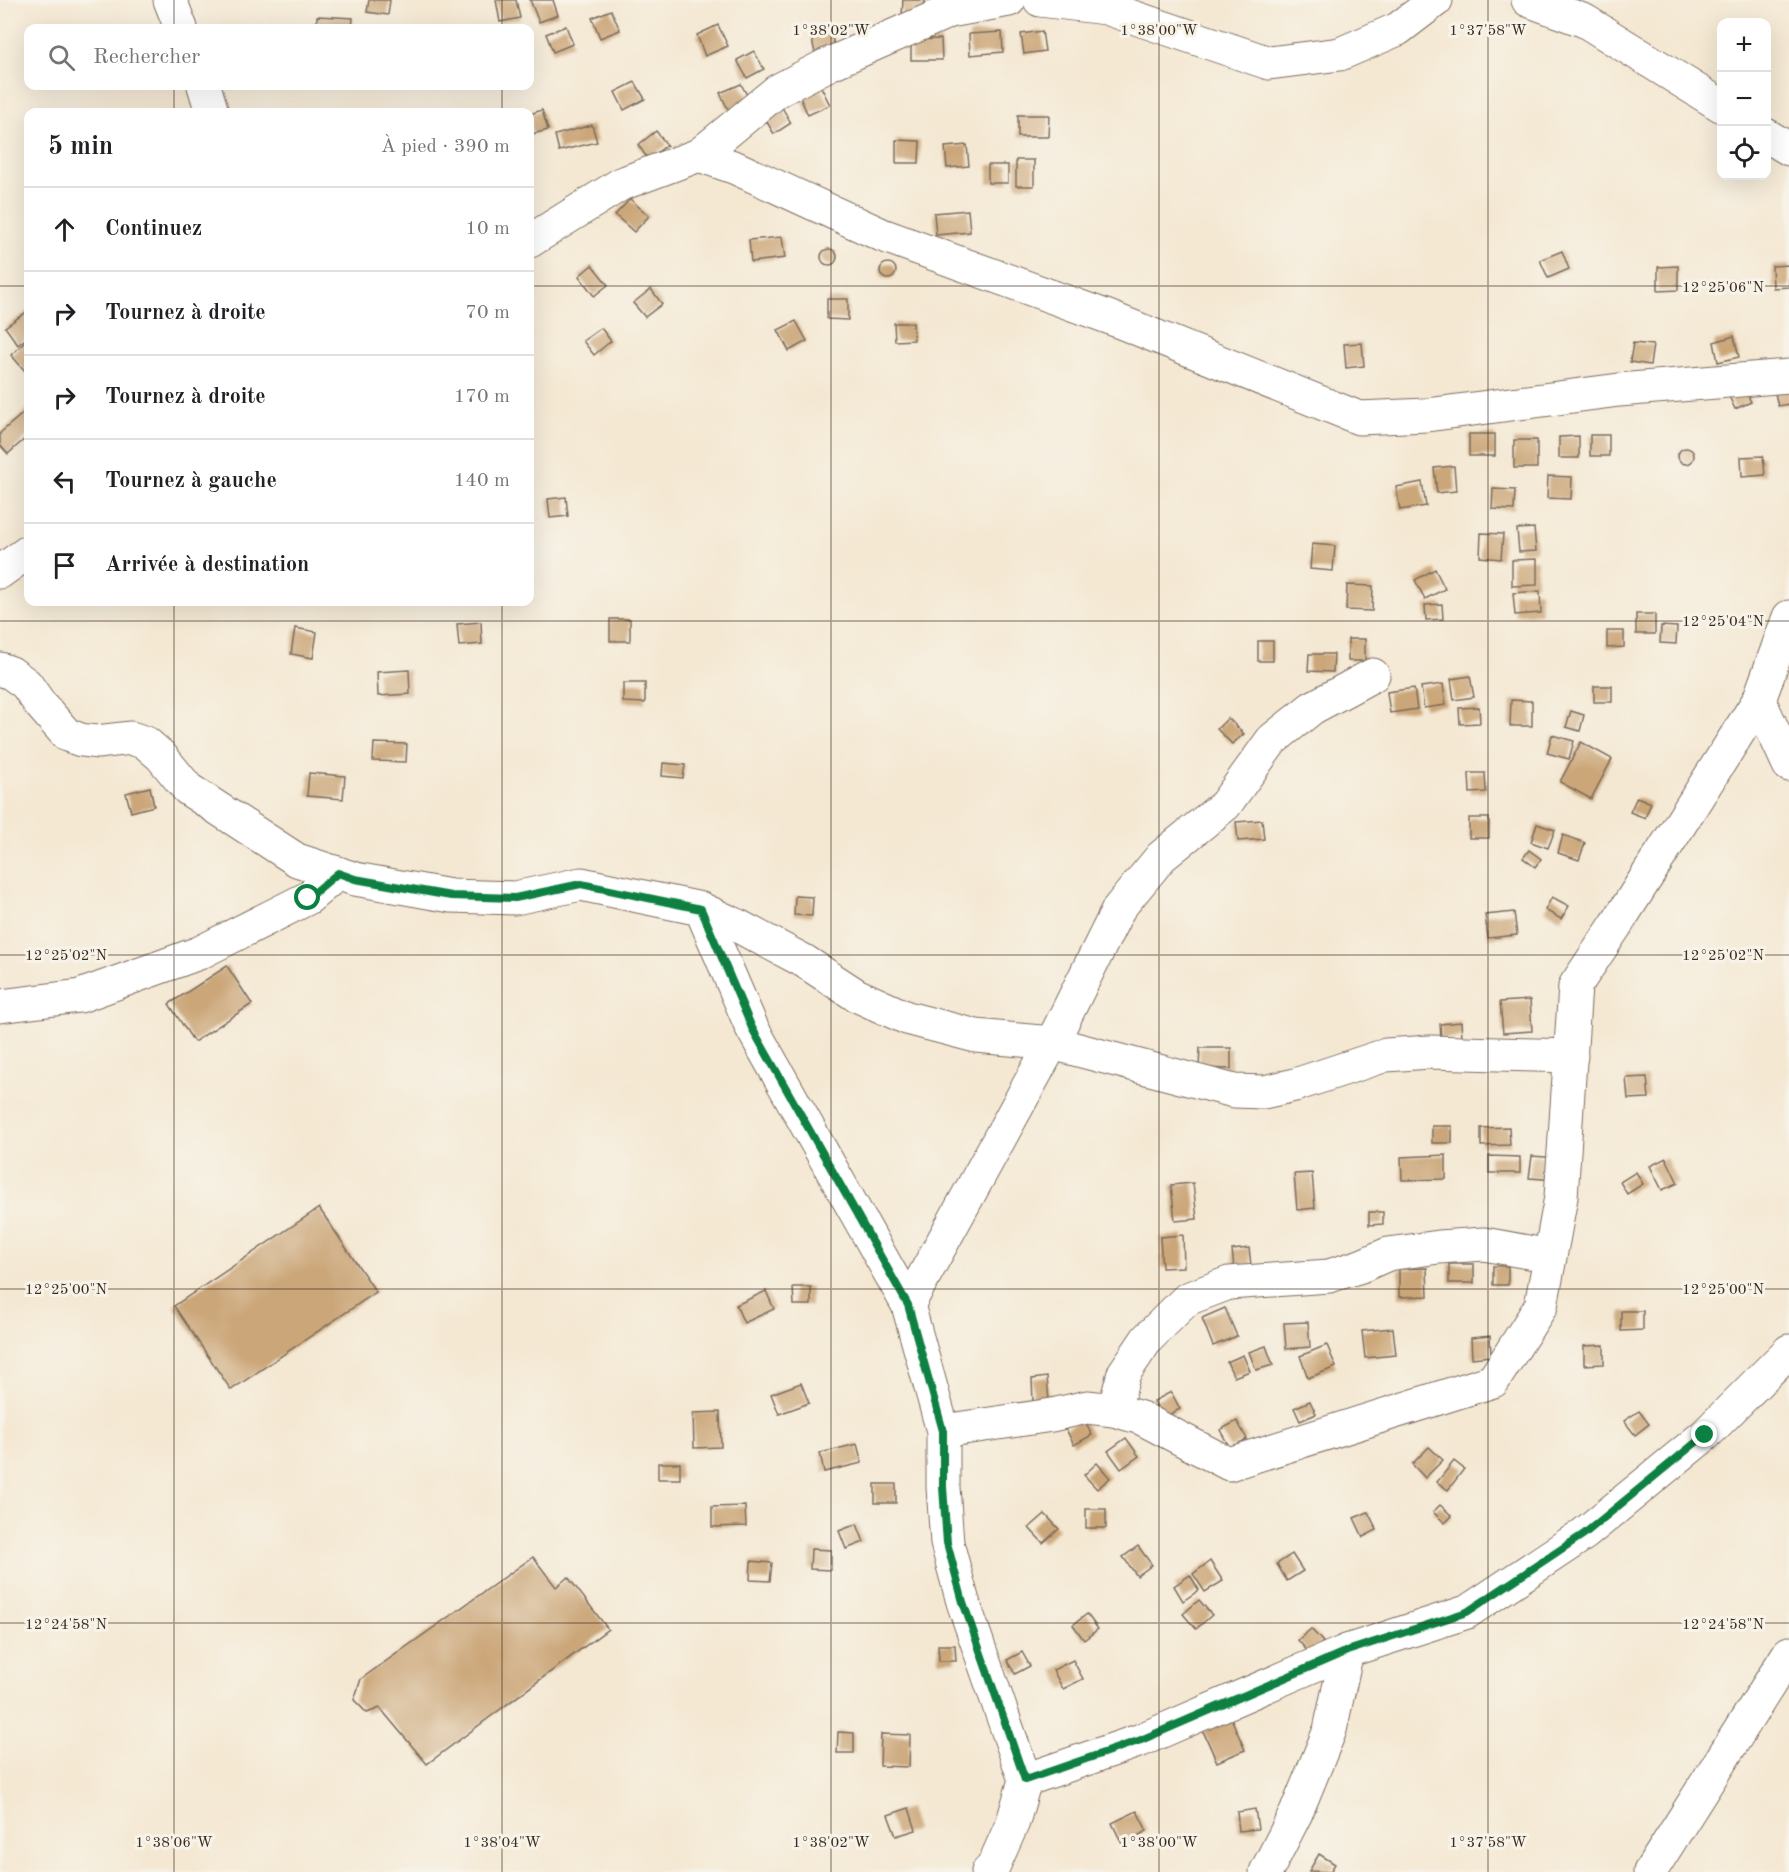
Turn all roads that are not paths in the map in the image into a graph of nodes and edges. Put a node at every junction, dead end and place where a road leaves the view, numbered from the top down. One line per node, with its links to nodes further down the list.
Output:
1 (171, 0): 7 (street)
2 (1009, 0): 6 (street)
3 (1040, 0): 4 (street)
4 (1436, 0)
5 (1528, 0): 9 (street)
6 (949, 5): 13 (street)
7 (180, 24)
8 (205, 90): 10 (street)
9 (1717, 103)
10 (211, 108)
11 (1771, 138): 12 (street)
12 (1789, 149)
13 (699, 155): 14 (street); 15 (street)
14 (534, 238)
15 (1789, 376)
16 (24, 555): 17 (street)
17 (0, 572)
18 (1789, 617): 21 (street)
19 (0, 669): 23 (street)
20 (1373, 675): 26 (street)
21 (1759, 700): 22 (street); 27 (street)
22 (1789, 765)
23 (338, 873): 24 (street); 25 (street)
24 (701, 909): 26 (street); 29 (street)
25 (0, 1006)
26 (1052, 1043): 27 (street); 29 (street)
27 (1571, 1056): 28 (street)
28 (1551, 1256): 31 (street); 31 (street)
29 (908, 1305): 32 (street)
30 (1789, 1351): 33 (street)
31 (1114, 1410): 32 (street)
32 (943, 1431): 35 (street)
33 (1347, 1651): 35 (street); 37 (street)
34 (1789, 1653): 38 (street)
35 (1025, 1780): 36 (street)
36 (988, 1872)
37 (1266, 1872)
38 (1650, 1872)

